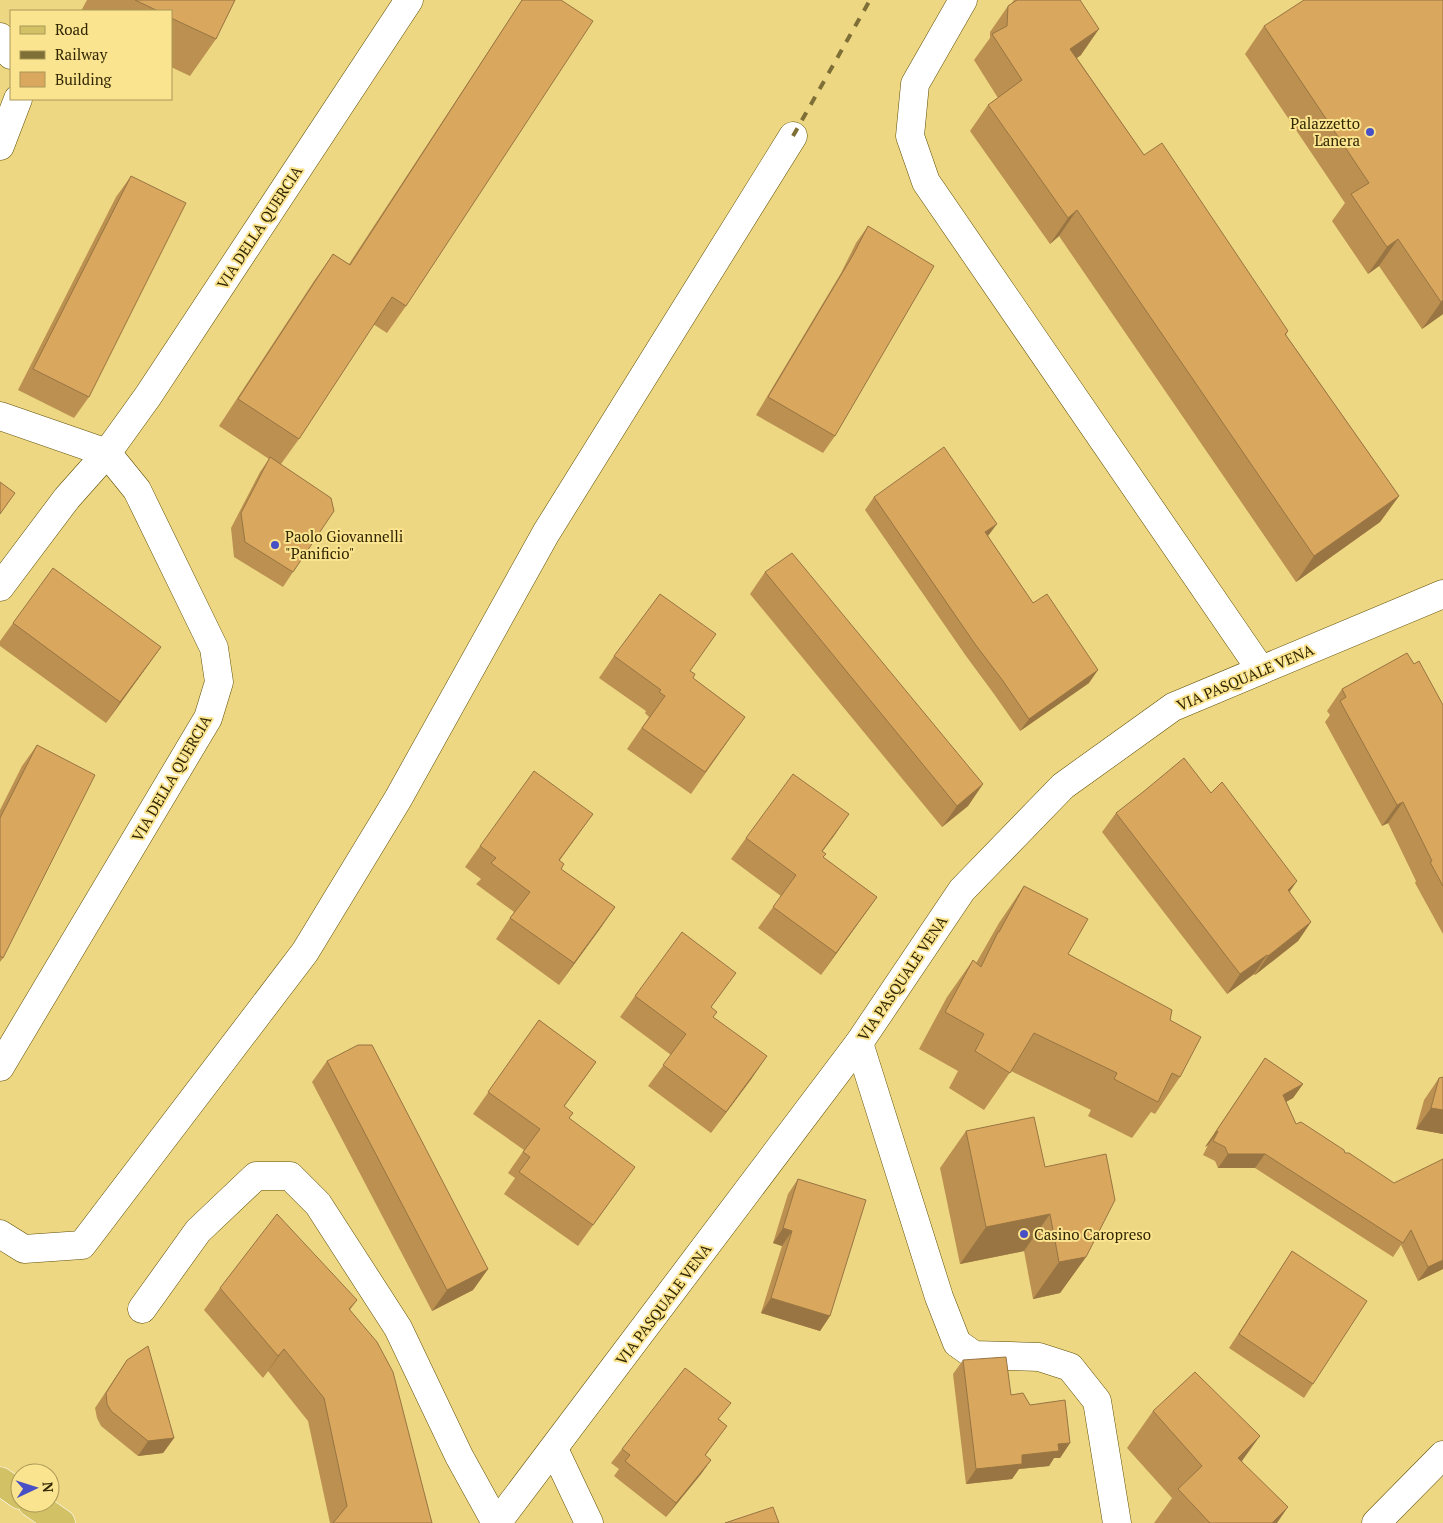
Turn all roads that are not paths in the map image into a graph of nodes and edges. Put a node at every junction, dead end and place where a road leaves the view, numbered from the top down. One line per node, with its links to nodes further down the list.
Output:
1 (409, 0): 9 (street, VIA DELLA QUERCIA)
2 (963, 0): 12 (street)
3 (0, 37): 4 (street)
4 (10, 53)
5 (18, 100): 7 (street)
6 (793, 136): 15 (street)
7 (0, 146)
8 (0, 416): 9 (street)
9 (107, 453): 10 (street); 14 (street, VIA DELLA QUERCIA)
10 (0, 587)
11 (1443, 594): 12 (street, VIA PASQUALE VENA)
12 (1260, 670): 13 (street, VIA PASQUALE VENA)
13 (859, 1042): 17 (street, VIA PASQUALE VENA); 23 (street)
14 (0, 1067)
15 (0, 1234)
16 (142, 1309): 21 (street)
17 (554, 1449): 21 (street, VIA PASQUALE VENA); 22 (street)
18 (1443, 1455): 24 (street)
19 (46, 1513): 20 (main road)
20 (61, 1523)
21 (497, 1523)
22 (589, 1523)
23 (1117, 1523)
24 (1376, 1523)

